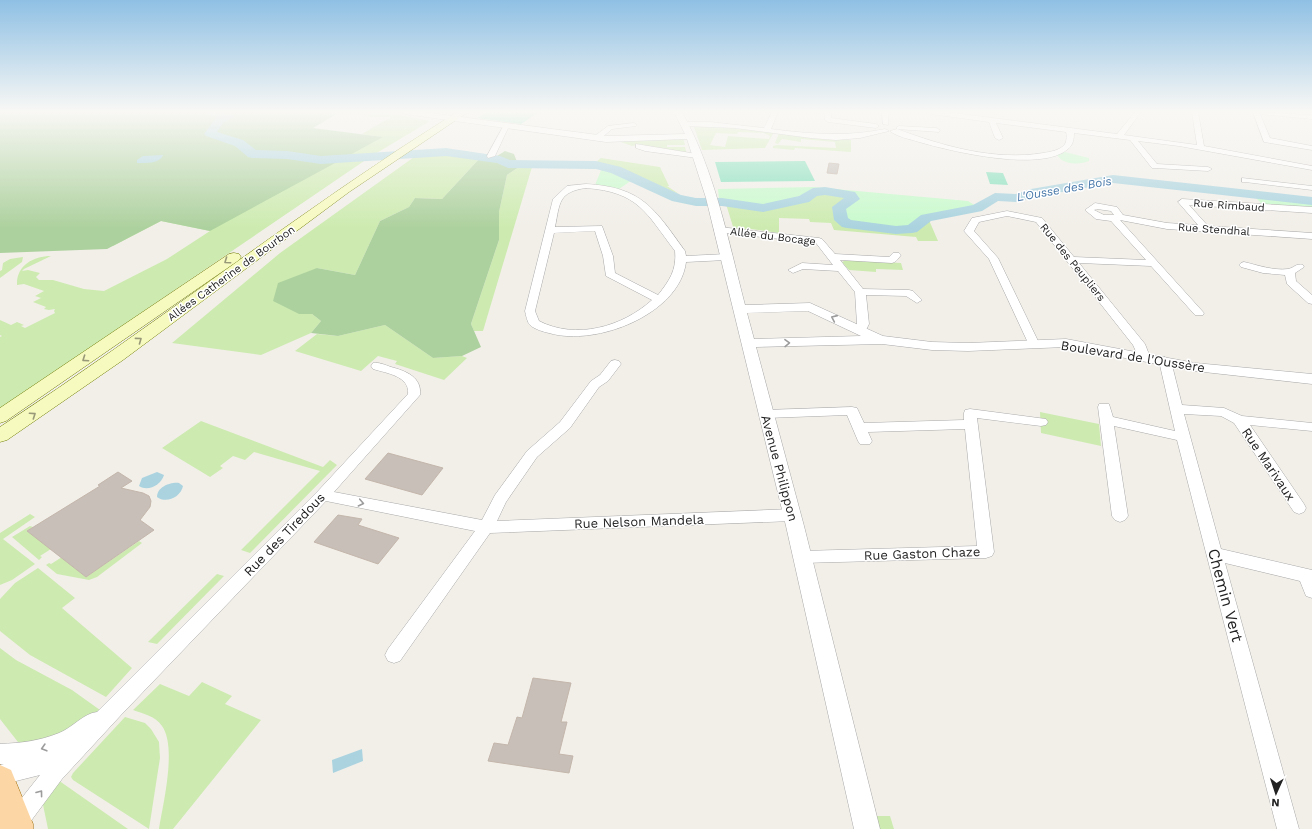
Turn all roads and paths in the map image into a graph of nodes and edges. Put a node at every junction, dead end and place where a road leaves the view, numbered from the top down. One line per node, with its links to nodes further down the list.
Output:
1 (394, 151): 12 (main road, Allées Catherine de Bourbon)
2 (401, 151): 12 (main road, Allées Catherine de Bourbon)
3 (494, 151): 10 (street)
4 (658, 151): 11 (street)
5 (695, 151): 11 (street, Avenue Philippon)
6 (963, 151): 7 (street)
7 (1059, 151)
8 (1142, 151): 14 (street)
9 (1216, 151): 13 (street)
10 (491, 156)
11 (697, 156): 20 (street, Avenue Philippon)
12 (384, 157): 49 (main road, Allées Catherine de Bourbon, one-way to 49); 56 (main road, Allées Catherine de Bourbon, one-way to 12)
13 (1312, 168)
14 (1208, 169)
15 (1245, 180): 16 (street)
16 (1312, 188)
17 (1312, 210): 18 (street, Rue Rimbaud)
18 (1205, 228): 21 (street, Rue Stendhal); 27 (street, Rue Stendhal)
19 (549, 230): 24 (street); 32 (street); 32 (street)
20 (719, 230): 22 (street, Avenue Philippon); 25 (street, Allée du Bocage)
21 (1312, 236)
22 (725, 254): 24 (street); 35 (street, Avenue Philippon)
23 (896, 254): 25 (street)
24 (681, 255): 32 (street)
25 (832, 257): 29 (street, Allée du Bocage)
26 (1072, 260): 27 (street); 40 (street, Rue des Peupliers); 41 (street, Rue des Peupliers)
27 (1153, 263): 36 (street)
28 (1244, 265): 34 (street)
29 (840, 268): 30 (street); 31 (street, Allée du Bocage)
30 (793, 270)
31 (860, 292): 33 (street); 37 (street)
32 (660, 300)
33 (917, 300)
34 (1311, 300)
35 (739, 309): 37 (street, Boulevard de l'Oussère, one-way to 35); 39 (street, Avenue Philippon)
36 (1199, 313)
37 (860, 330): 38 (street, Boulevard de l'Oussère)
38 (882, 340): 39 (street, Boulevard de l'Oussère, one-way to 38); 40 (street, Boulevard de l'Oussère)
39 (748, 343): 48 (street, Avenue Philippon)
40 (1032, 343): 41 (street, Boulevard de l'Oussère)
41 (1144, 356): 42 (street, Boulevard de l'Oussère)
42 (1165, 361): 45 (street, Boulevard de l'Oussère); 47 (street, Chemin Vert)
43 (615, 364): 63 (street)
44 (377, 366): 59 (street, Rue des Tiredous)
45 (1312, 379)
46 (1104, 407): 50 (street)
47 (1177, 409): 51 (street, Rue Marivaux); 57 (street, Chemin Vert)
48 (766, 414): 55 (street); 61 (street, Avenue Philippon)
49 (0, 417)
50 (1106, 420): 57 (street); 62 (street)
51 (1239, 420): 54 (street, Rue Marivaux); 60 (street, Rue Marivaux)
52 (1040, 422): 53 (street)
53 (970, 424): 55 (street); 65 (street, Rue Gaston Chaze)
54 (1312, 427)
55 (860, 428): 58 (street)
56 (0, 436)
57 (1183, 437): 64 (street, Chemin Vert)
58 (865, 442)
59 (323, 495): 63 (street, Rue Nelson Mandela, one-way to 63); 68 (street, Rue des Tiredous)
60 (1299, 508)
61 (792, 515): 63 (street, Rue Nelson Mandela); 65 (street, Avenue Philippon)
62 (1120, 516)
63 (486, 527): 67 (street)
64 (1215, 554): 66 (street); 75 (street, Chemin Vert)
65 (802, 557): 74 (street, Avenue Philippon)
66 (1310, 581)
67 (394, 655)
68 (114, 708): 69 (street, Rue des Tiredous); 70 (street, Rue des Tiredous, one-way to 70)
69 (82, 743): 71 (street, Rue des Tiredous); 73 (street, Rue des Tiredous, one-way to 69)
70 (0, 754)
71 (0, 776)
72 (0, 781): 73 (main road)
73 (16, 826)
74 (867, 829)
75 (1288, 829)

